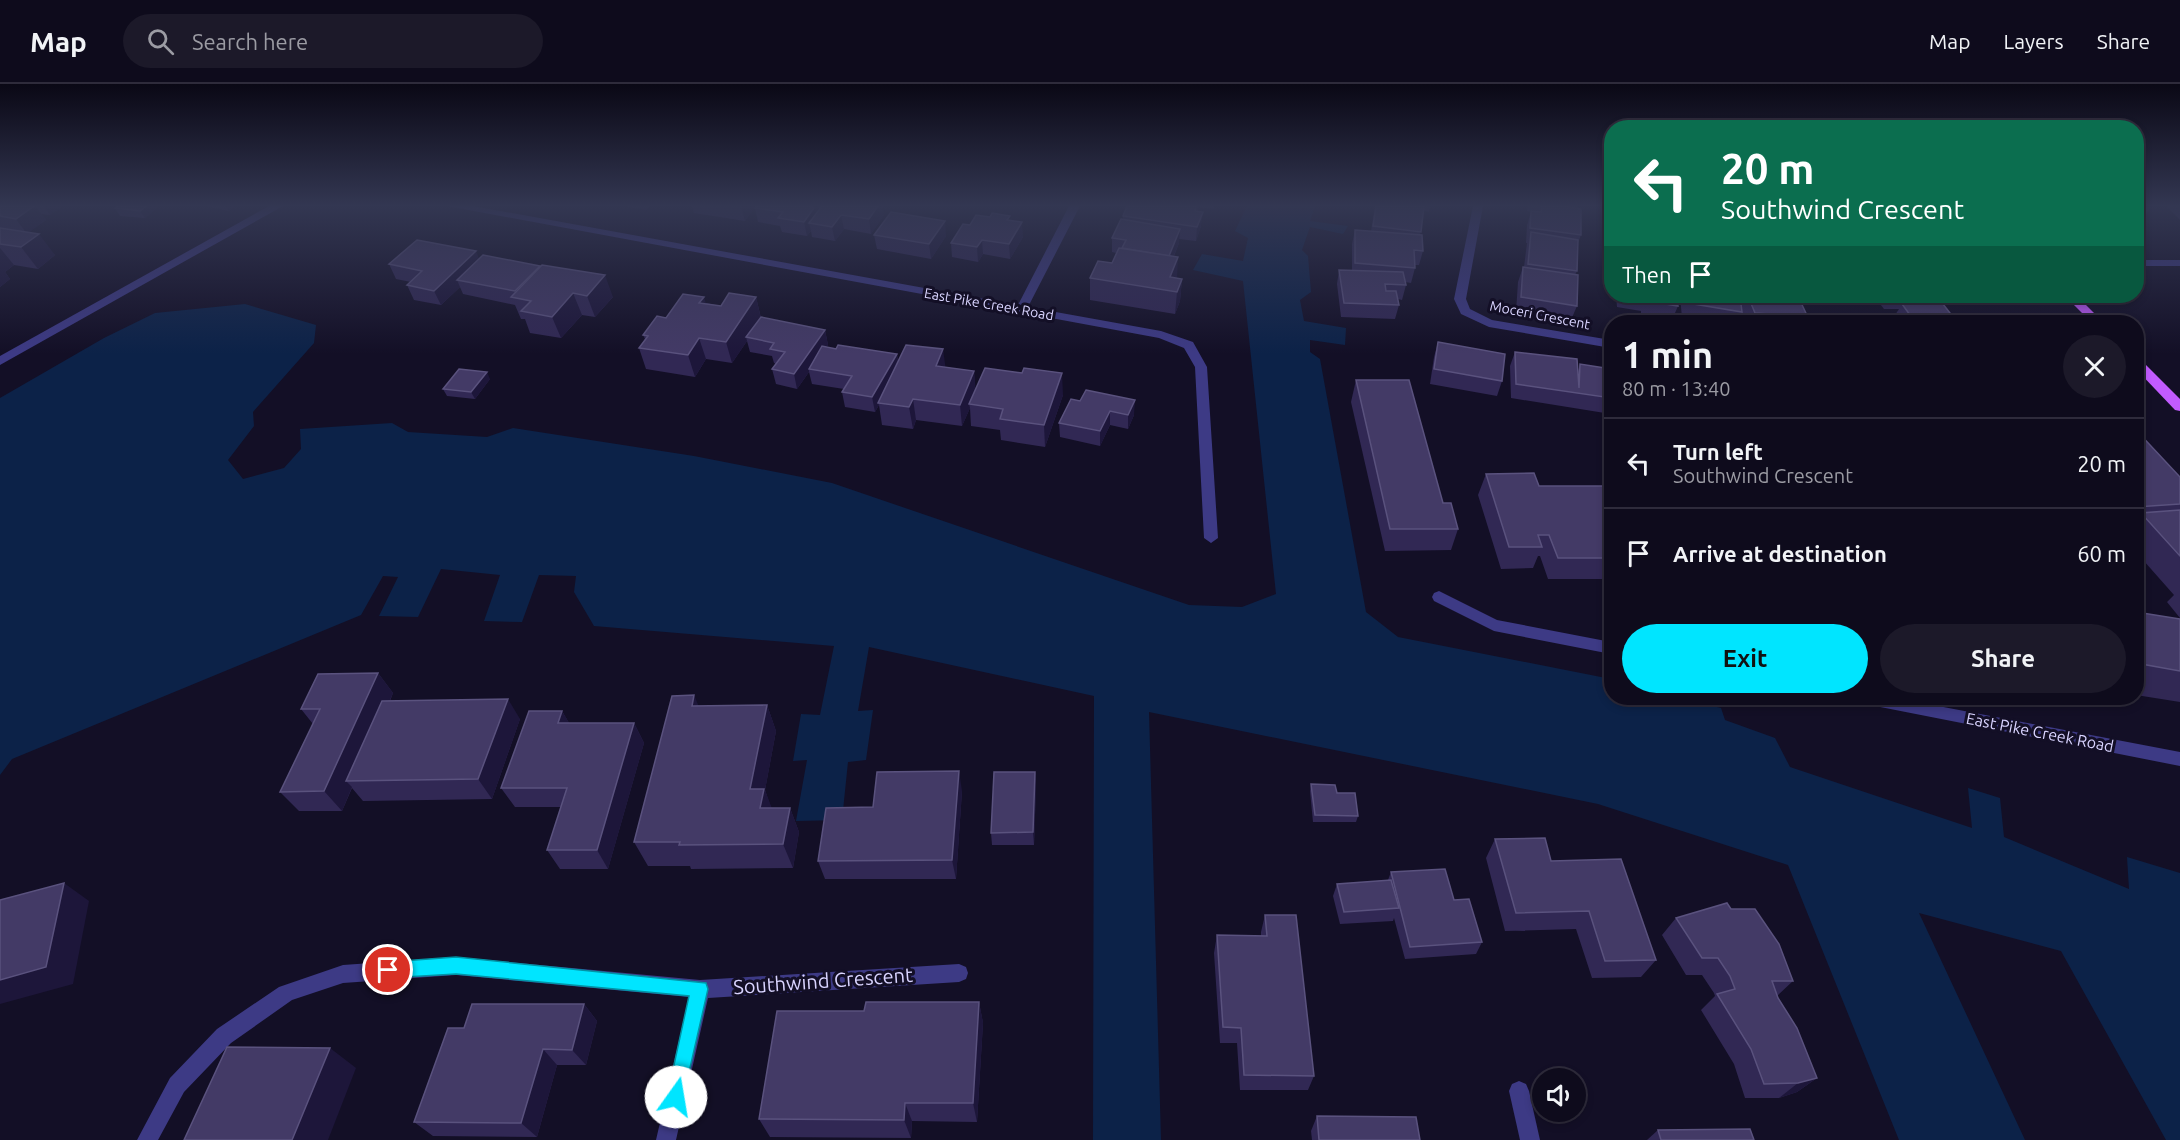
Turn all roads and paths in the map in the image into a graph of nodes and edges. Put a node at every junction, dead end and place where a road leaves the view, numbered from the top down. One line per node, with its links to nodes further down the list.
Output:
1 (191, 255): 11 (street)
2 (719, 255): 8 (street, East Pike Creek Road)
3 (1050, 255): 8 (street)
4 (1469, 255): 10 (street, Moceri Crescent)
5 (2144, 263): 6 (street)
6 (2180, 263)
7 (2078, 303): 9 (main road)
8 (1021, 310): 14 (street, East Pike Creek Road)
9 (2090, 315)
10 (1604, 343)
11 (0, 361)
12 (2144, 370): 13 (main road)
13 (2180, 407)
14 (1211, 538)
15 (1439, 597): 16 (street)
16 (1604, 647)
17 (1901, 705): 18 (street, East Pike Creek Road)
18 (2180, 759)
19 (958, 973): 20 (street, Southwind Crescent)
20 (700, 989): 22 (street, Southwind Crescent); 23 (street)
21 (1519, 1091): 24 (street)
22 (147, 1140)
23 (666, 1140)
24 (1530, 1140)

